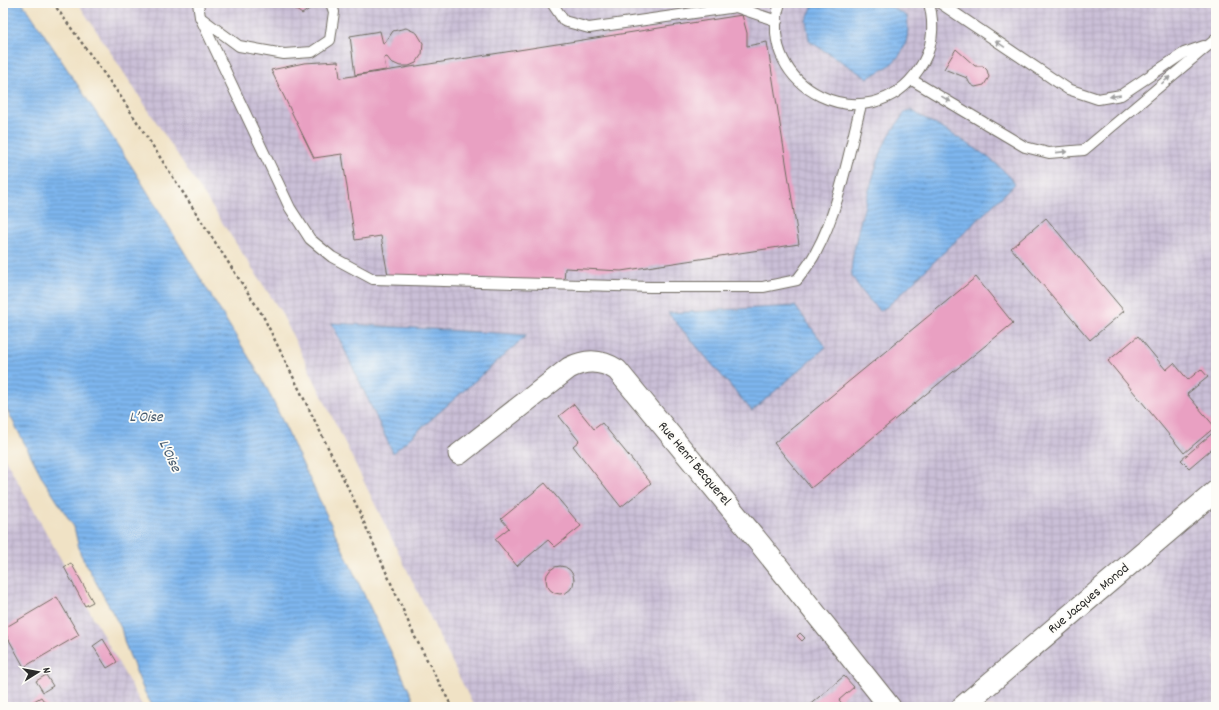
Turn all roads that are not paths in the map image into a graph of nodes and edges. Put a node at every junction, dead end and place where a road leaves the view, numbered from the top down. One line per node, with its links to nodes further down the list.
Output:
1 (198, 3): 7 (lane)
2 (331, 3): 7 (lane)
3 (552, 3): 8 (lane)
4 (780, 3): 8 (lane)
5 (928, 3): 10 (lane)
6 (940, 3): 9 (lane, one-way to 6)
7 (200, 17): 11 (lane)
8 (777, 21): 11 (lane)
9 (1213, 42): 10 (lane, one-way to 9)
10 (912, 80): 11 (lane)
11 (861, 105)
12 (459, 454): 14 (street, Rue Henri Becquerel)
13 (1216, 491): 15 (street, Rue Jacques Monod)
14 (890, 707)
15 (962, 707)

